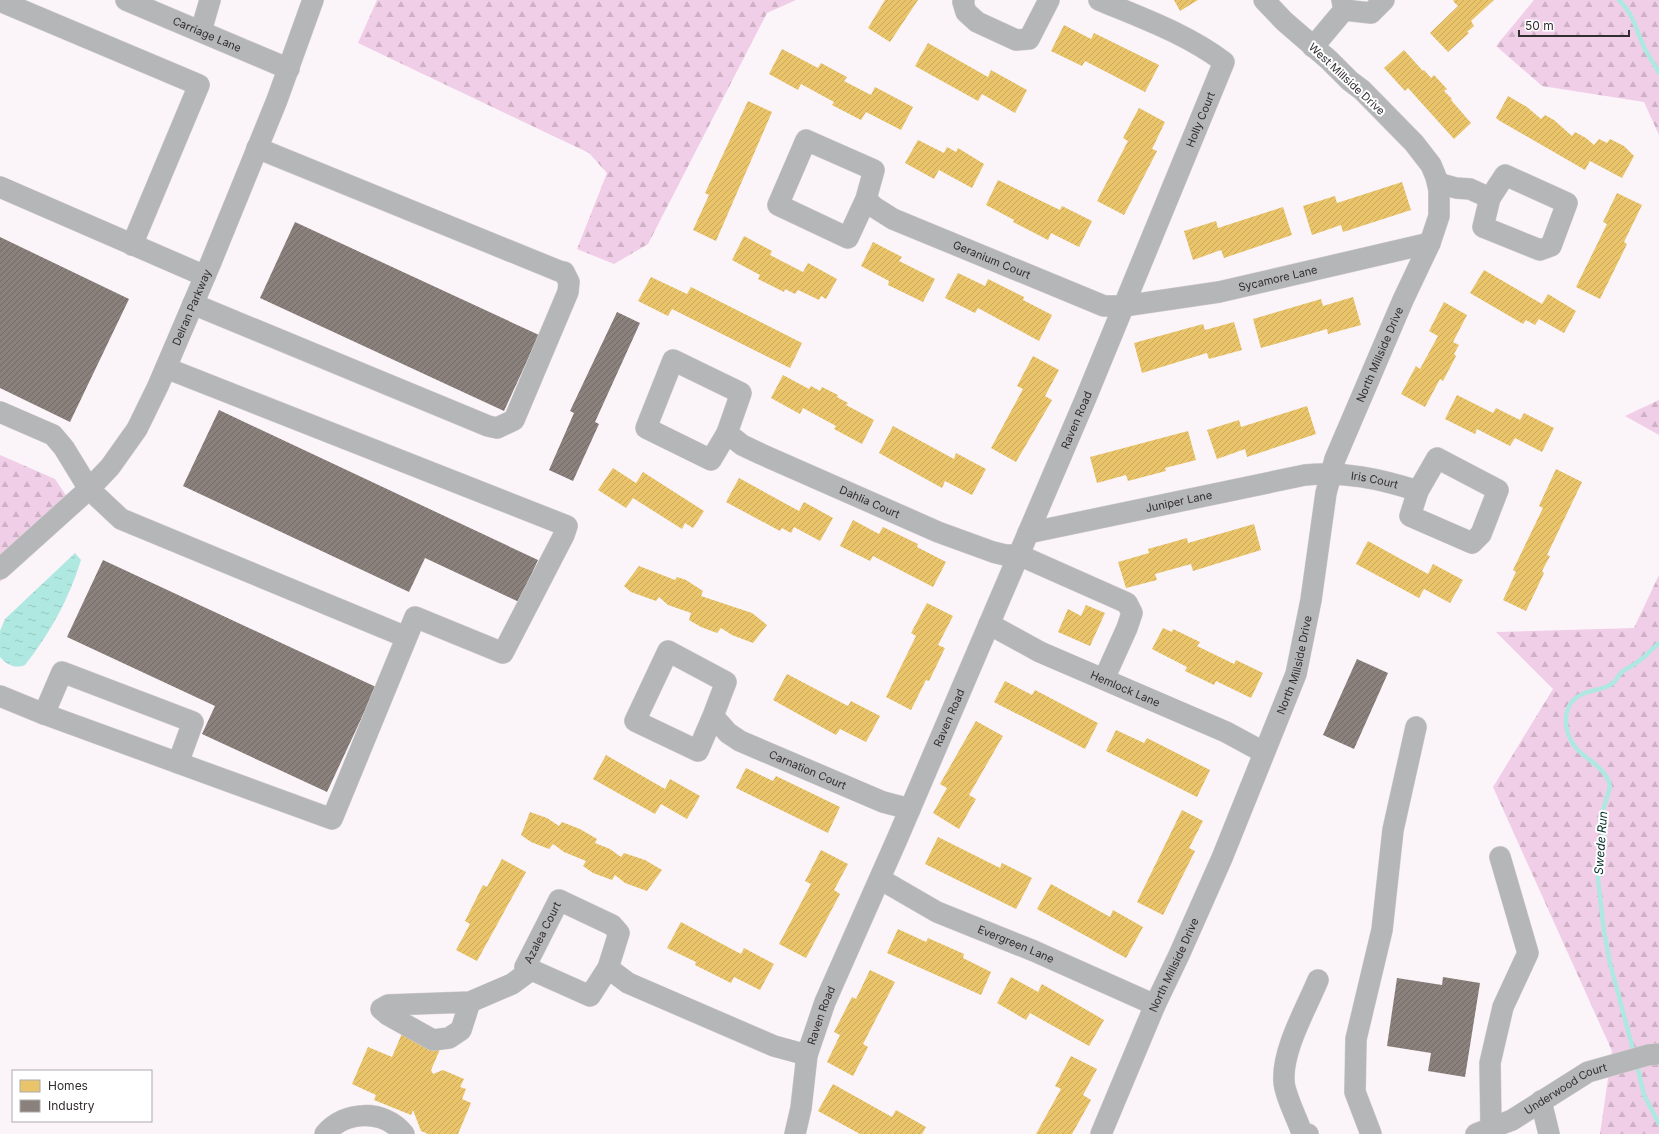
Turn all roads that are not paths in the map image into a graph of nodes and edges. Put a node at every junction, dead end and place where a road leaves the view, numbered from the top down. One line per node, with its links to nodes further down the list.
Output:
1 (126, 0): 11 (street, Carriage Lane)
2 (210, 0): 11 (street)
3 (313, 0): 13 (street, Delran Parkway)
4 (964, 0): 5 (street)
5 (1049, 0)
6 (1099, 0): 23 (street, Holly Court)
7 (1264, 0): 12 (street, West Millside Drive)
8 (1384, 0): 10 (street)
9 (0, 1): 20 (street)
10 (1343, 5): 12 (street)
11 (201, 31): 13 (street, Carriage Lane)
12 (1313, 47): 15 (street, West Millside Drive)
13 (289, 69): 14 (street, Delran Parkway)
14 (257, 148): 21 (street, Delran Parkway); 22 (street)
15 (1438, 183): 17 (street); 19 (street, North Millside Drive)
16 (0, 187): 20 (street)
17 (1490, 198)
18 (866, 199): 18 (street); 23 (street, Geranium Court)
19 (1430, 243): 23 (street, Sycamore Lane); 27 (street, North Millside Drive)
20 (132, 244): 21 (street)
21 (205, 276): 22 (street, Delran Parkway)
22 (193, 304): 24 (street, Delran Parkway)
23 (1124, 306): 30 (street, Raven Road)
24 (166, 368): 28 (street, Delran Parkway); 34 (street)
25 (0, 412): 28 (street)
26 (727, 432): 26 (street); 31 (street, Dahlia Court)
27 (1331, 473): 29 (street, Iris Court); 30 (street, Juniper Lane); 40 (street, North Millside Drive)
28 (89, 488): 32 (street, Delran Parkway); 34 (street)
29 (1418, 491)
30 (1028, 533): 31 (street, Raven Road)
31 (1019, 555): 33 (street, Raven Road); 35 (street)
32 (0, 569)
33 (989, 624): 35 (street, Hemlock Lane); 42 (street, Raven Road)
34 (406, 637): 41 (street)
35 (1104, 680): 40 (street, Hemlock Lane)
36 (0, 696): 37 (street)
37 (44, 714): 41 (street); 41 (street)
38 (713, 716): 38 (street); 42 (street, Carnation Court)
39 (1416, 727): 59 (street)
40 (1263, 752): 49 (street, North Millside Drive)
41 (178, 763)
42 (910, 809): 44 (street, Raven Road)
43 (1500, 857): 53 (street)
44 (880, 879): 49 (street, Evergreen Lane); 51 (street, Raven Road)
45 (608, 968): 46 (street, Azalea Court); 46 (street, Azalea Court); 51 (street)
46 (531, 970): 48 (street)
47 (1318, 980): 58 (street)
48 (470, 1002)
49 (1155, 1005): 57 (street, North Millside Drive)
50 (1659, 1054): 52 (street, Underwood Court)
51 (807, 1055): 56 (street, Raven Road)
52 (1542, 1101): 53 (street, Underwood Court); 60 (street)
53 (1484, 1131)
54 (325, 1134): 55 (street)
55 (404, 1134)
56 (794, 1134)
57 (1101, 1134)
58 (1305, 1134)
59 (1370, 1134)
60 (1549, 1134)

